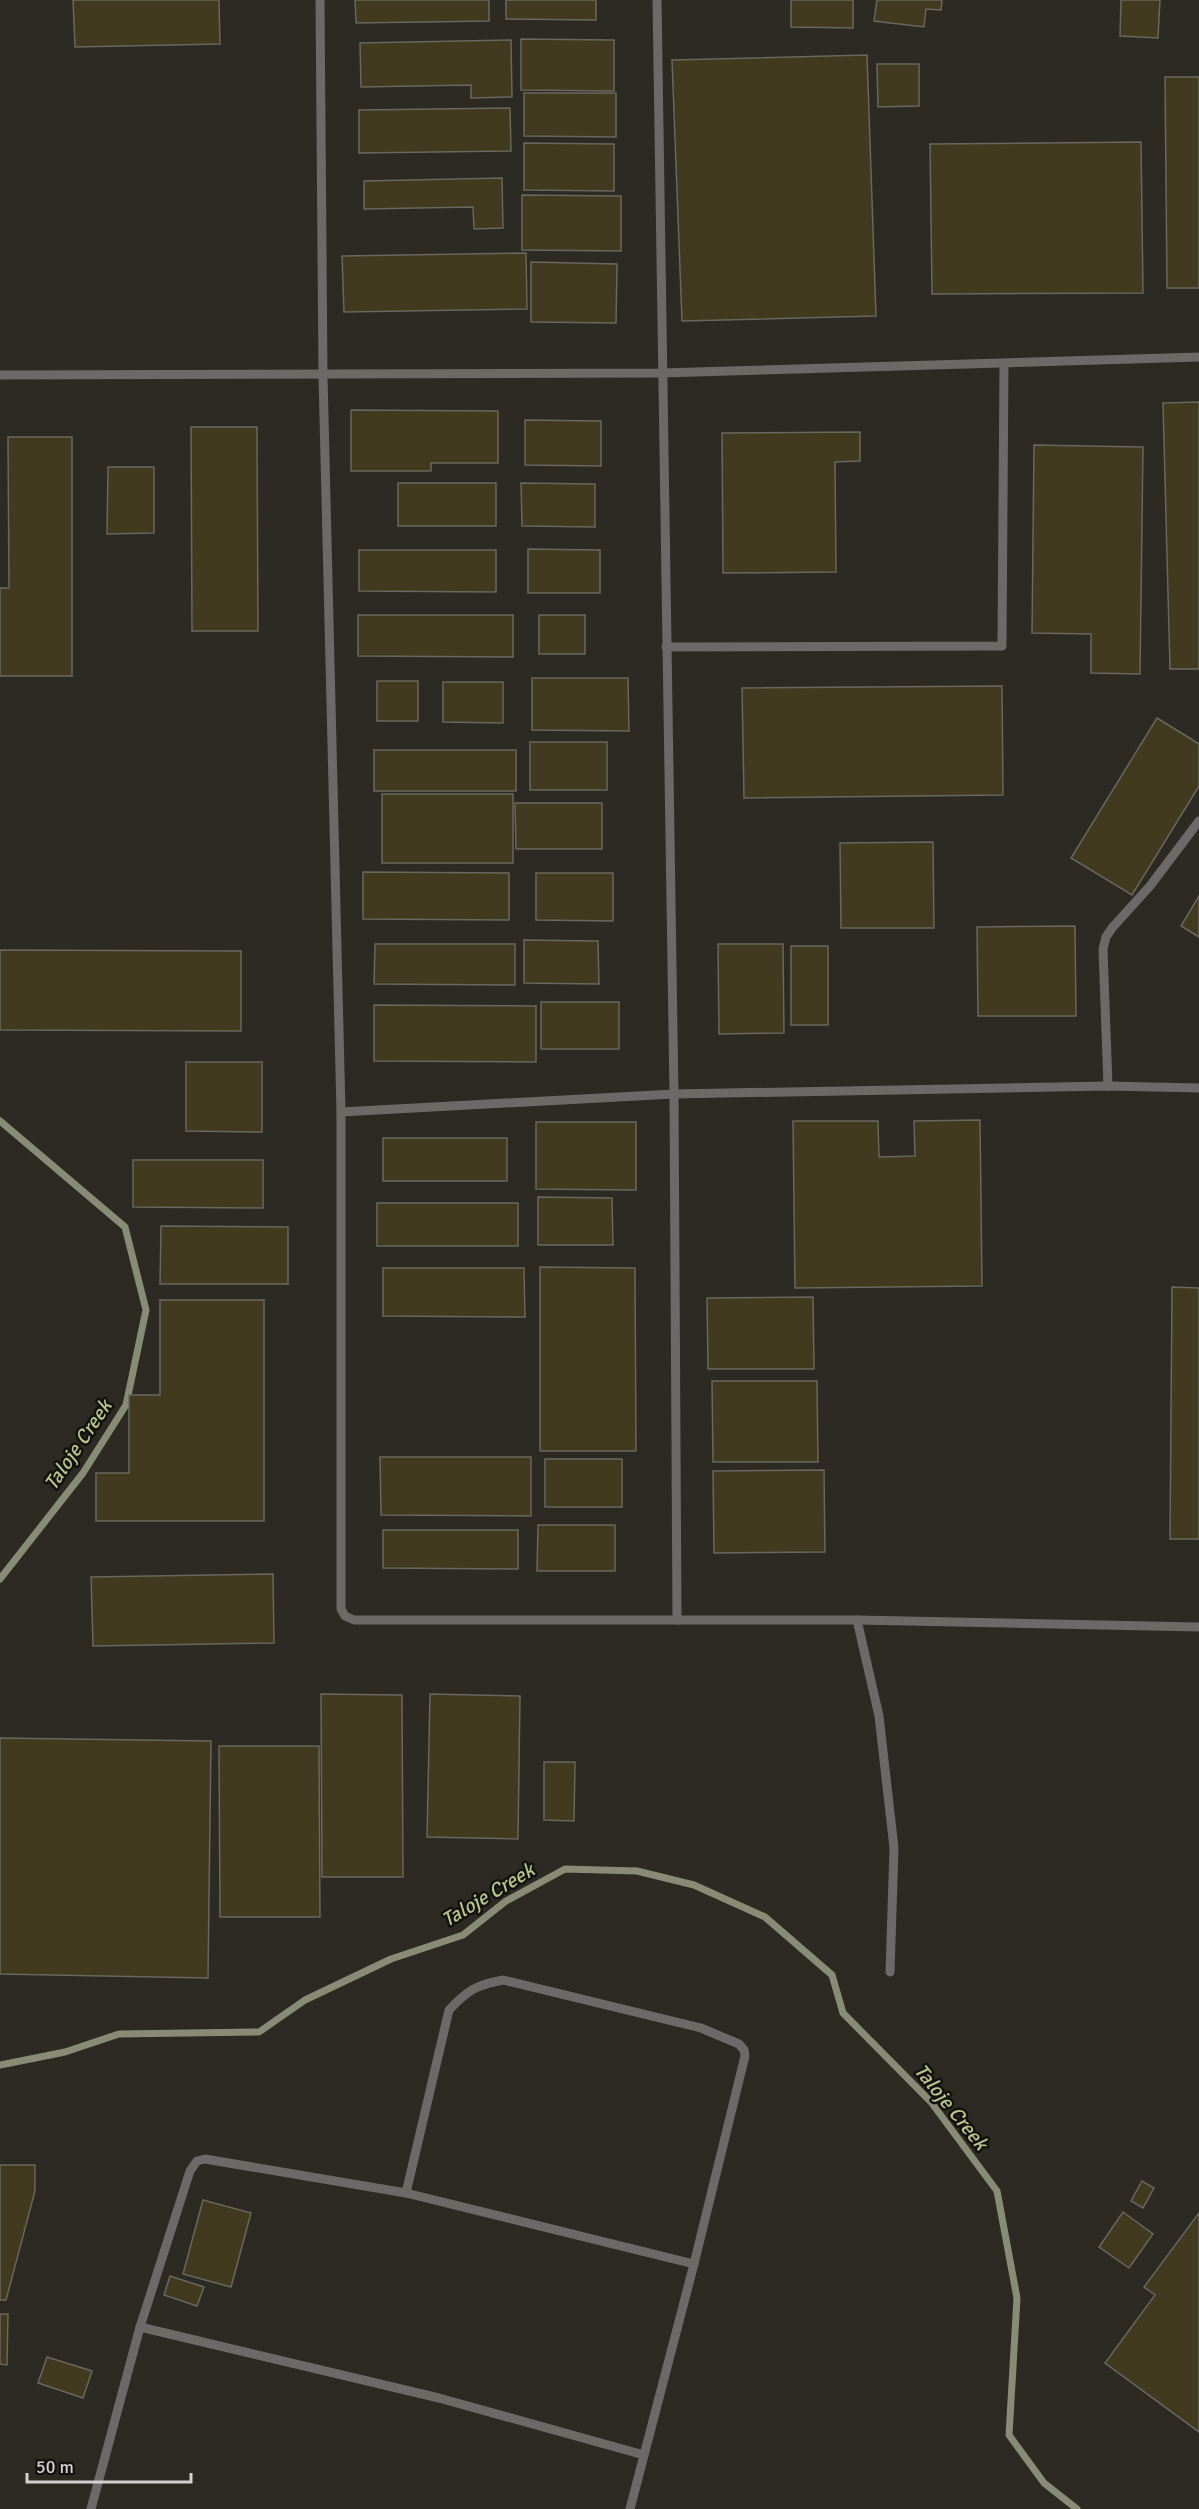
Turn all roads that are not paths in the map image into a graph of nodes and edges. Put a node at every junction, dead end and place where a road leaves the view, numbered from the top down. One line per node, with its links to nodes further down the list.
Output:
1 (321, 0): 7 (lane)
2 (657, 0): 5 (lane)
3 (1199, 357): 4 (lane)
4 (1004, 363): 5 (lane); 8 (lane)
5 (661, 373): 7 (lane); 8 (lane)
6 (0, 375): 7 (lane)
7 (323, 376): 13 (lane)
8 (666, 647): 12 (lane)
9 (1199, 821): 10 (lane)
10 (1108, 1086): 11 (lane); 12 (lane)
11 (1199, 1088)
12 (674, 1094): 13 (lane); 14 (lane)
13 (341, 1112): 14 (lane)
14 (676, 1620): 15 (lane)
15 (857, 1620): 16 (lane); 17 (lane)
16 (1199, 1627)
17 (890, 1972)
18 (406, 2193): 19 (lane); 19 (lane); 20 (lane)
19 (694, 2264): 21 (lane)
20 (140, 2327): 21 (lane); 22 (lane)
21 (644, 2455): 23 (lane)
22 (91, 2509)
23 (630, 2509)

